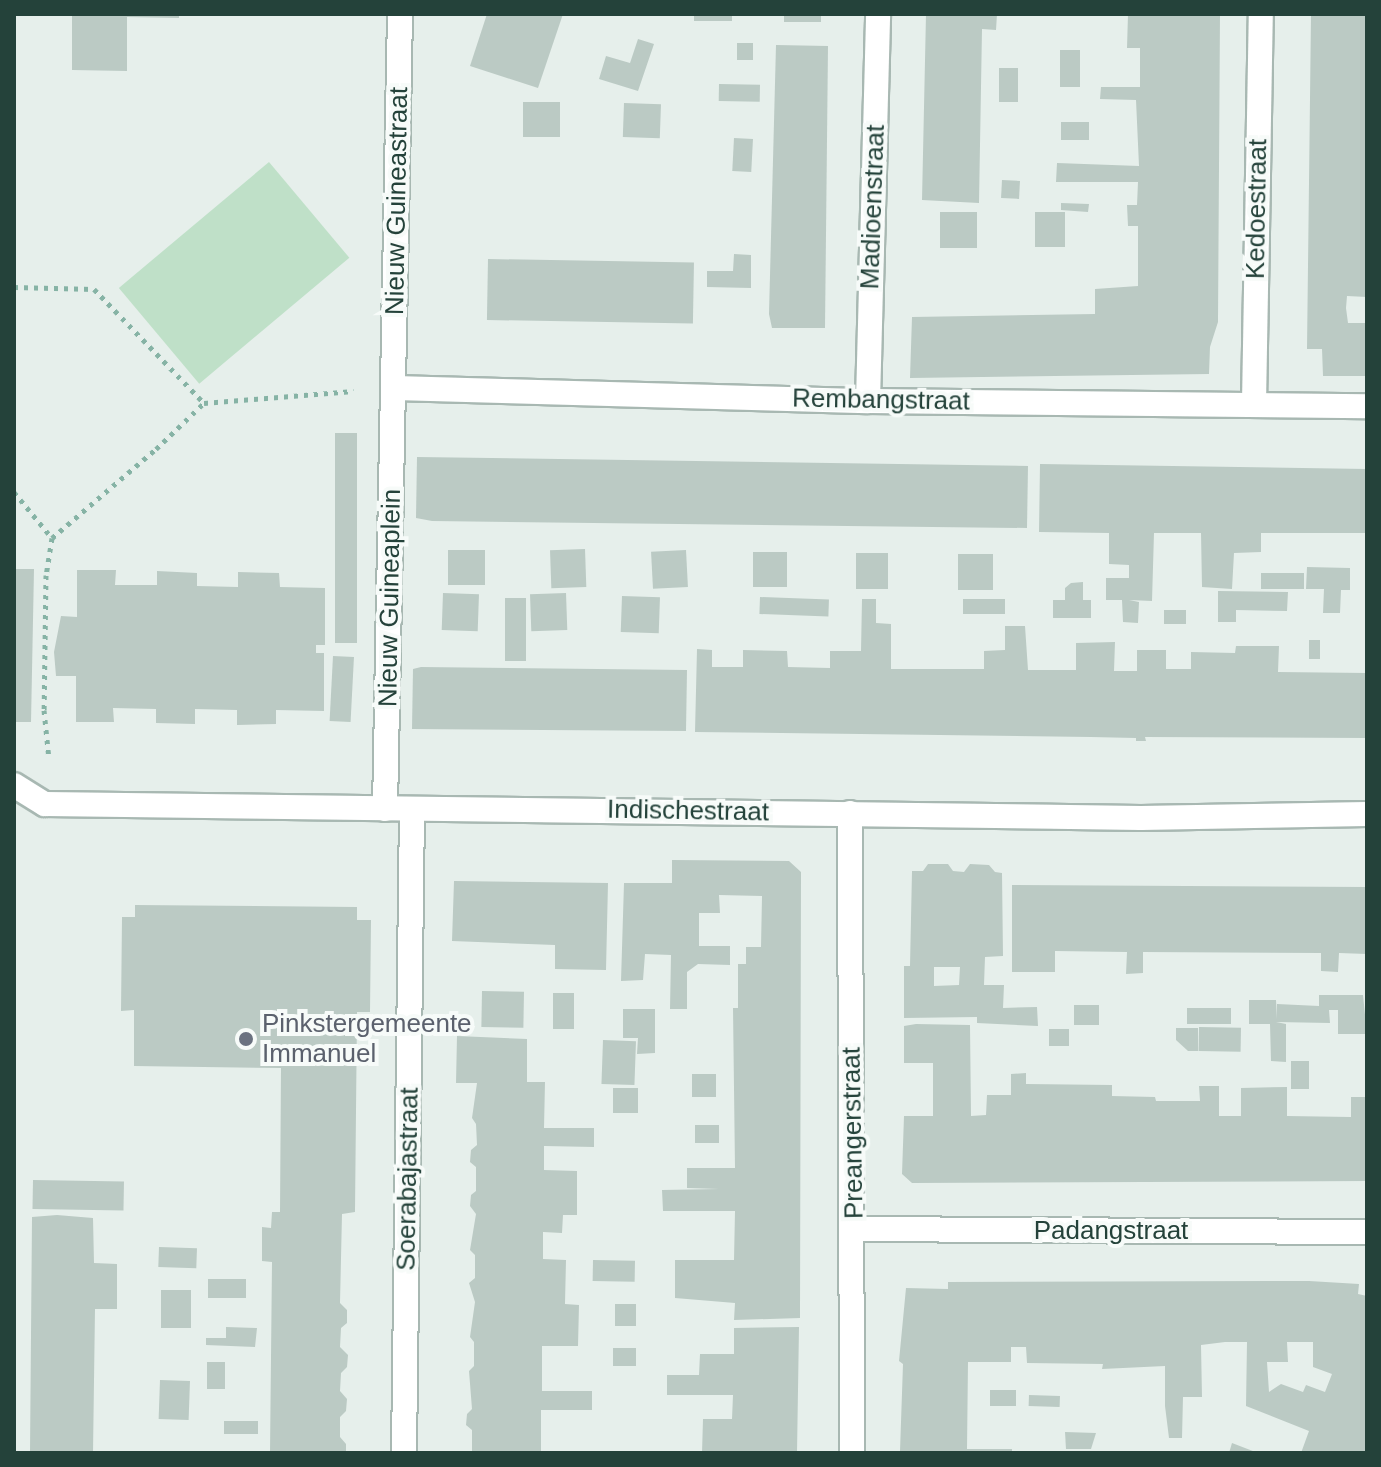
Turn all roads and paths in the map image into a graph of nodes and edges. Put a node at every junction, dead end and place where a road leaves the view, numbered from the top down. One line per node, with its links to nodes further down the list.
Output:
1 (400, 14): 5 (street, Nieuw Guineastraat)
2 (878, 14): 6 (street, Madioenstraat)
3 (1261, 14): 8 (street, Kedoestraat)
4 (14, 287): 7 (path)
5 (395, 388): 6 (street, Rembangstraat); 7 (path); 14 (street, Nieuw Guineaplein)
6 (868, 401): 8 (street, Rembangstraat)
7 (204, 403): 11 (path)
8 (1254, 404): 9 (street, Rembangstraat)
9 (1367, 406)
10 (14, 492): 11 (path)
11 (52, 538): 13 (path)
12 (14, 785): 13 (street, Indischestraat)
13 (53, 804): 14 (street, Indischestraat)
14 (385, 809): 15 (street, Indischestraat)
15 (412, 809): 16 (street, Indischestraat); 20 (street, Soerabajastraat)
16 (850, 813): 17 (street, Indischestraat); 18 (street, Preangerstraat)
17 (1367, 814)
18 (854, 1229): 19 (street, Padangstraat); 21 (street, Preangerstraat)
19 (1367, 1232)
20 (404, 1453)
21 (852, 1453)

